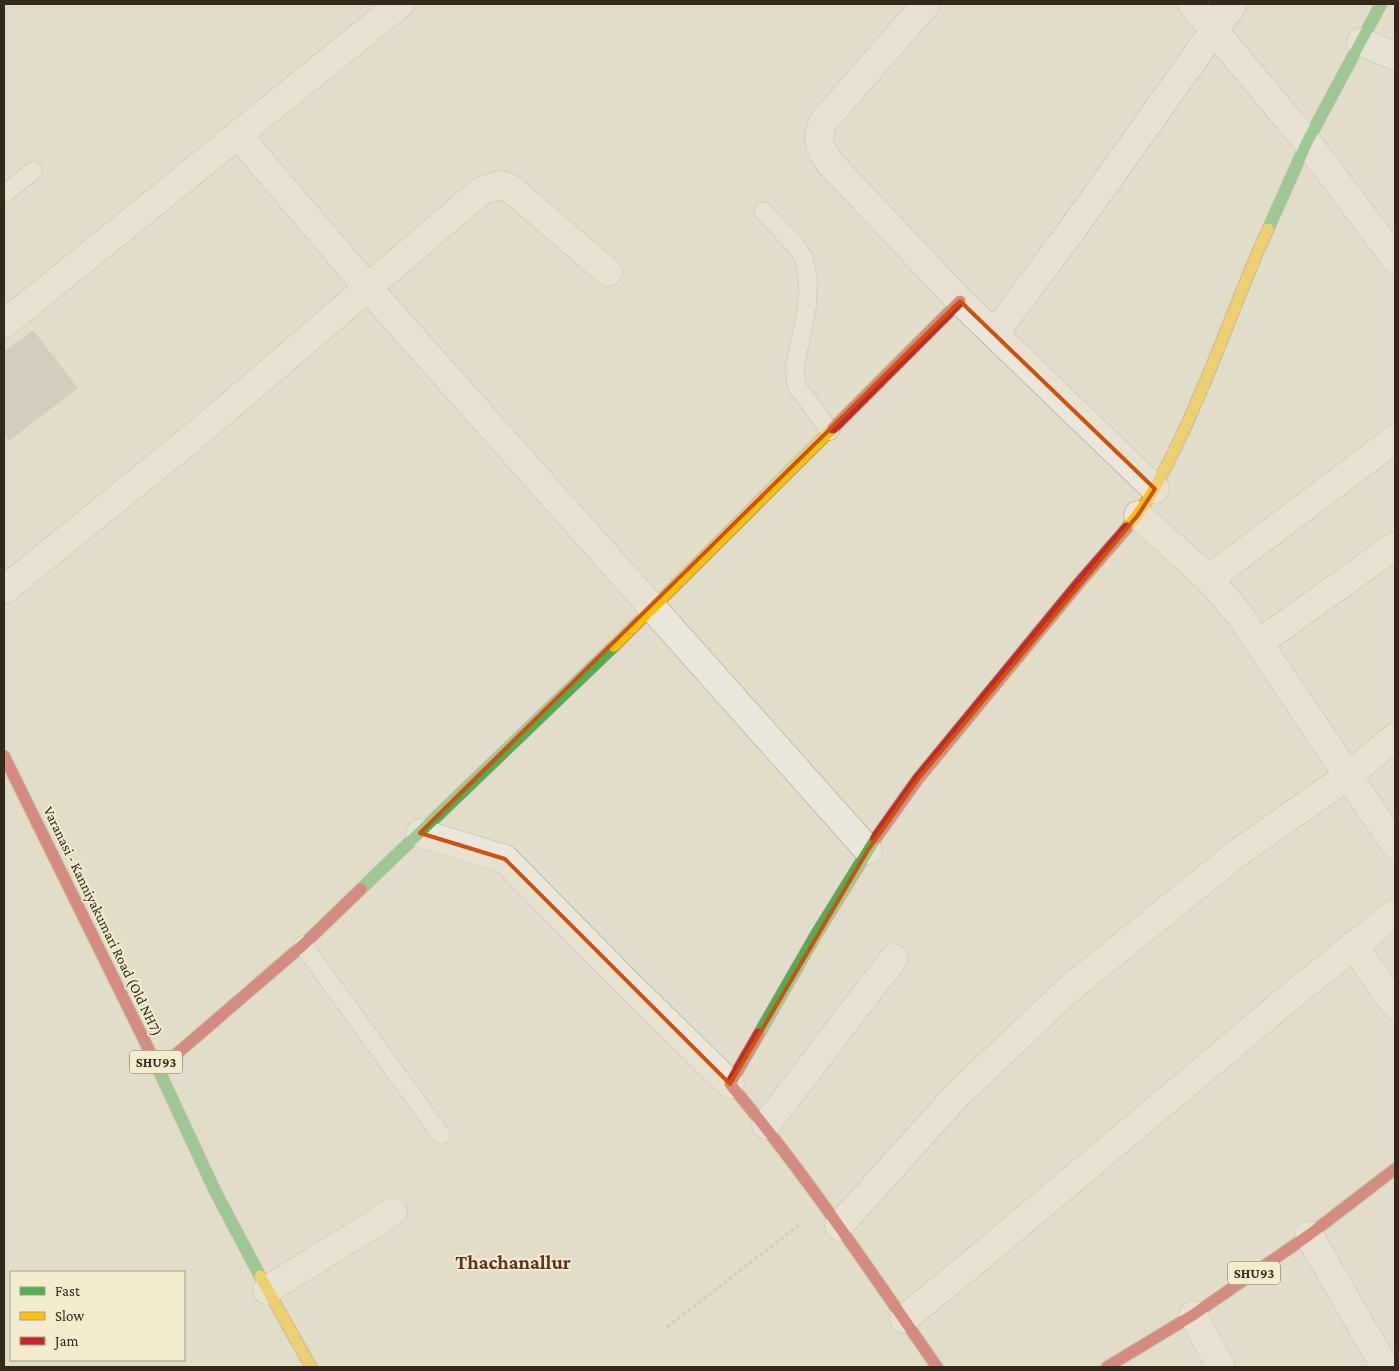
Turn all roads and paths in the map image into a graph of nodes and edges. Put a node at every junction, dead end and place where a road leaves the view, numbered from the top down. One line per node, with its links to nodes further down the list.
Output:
1 (400, 4): 9 (street)
2 (926, 4): 17 (street)
3 (1192, 4): 6 (street)
4 (1233, 4): 6 (street)
5 (1381, 4): 7 (street)
6 (1215, 30): 10 (street); 19 (street)
7 (1361, 42): 8 (street); 10 (street)
8 (1395, 56)
9 (238, 135): 16 (street); 18 (street)
10 (1308, 142): 14 (street); 22 (street)
11 (33, 171): 12 (lane)
12 (4, 194)
13 (763, 211): 20 (lane)
14 (1395, 259)
15 (608, 272): 16 (street)
16 (368, 288): 26 (street); 27 (street)
17 (960, 302): 19 (street); 20 (street)
18 (4, 324)
19 (995, 333): 22 (street)
20 (830, 431): 27 (street)
21 (1395, 439): 25 (street)
22 (1156, 489): 23 (street)
23 (1138, 515): 25 (street); 34 (street)
24 (1395, 546): 28 (street)
25 (1209, 579): 28 (street)
26 (4, 590)
27 (652, 609): 32 (street); 34 (street)
28 (1259, 643): 31 (street)
29 (1395, 737): 31 (street)
30 (4, 756): 40 (street, Varanasi - Kanniyakumari Road (Old NH7) / SHU93)
31 (1348, 775): 33 (street); 46 (street)
32 (420, 833): 36 (street); 41 (street)
33 (1395, 845)
34 (868, 850): 41 (street)
35 (1395, 913): 37 (street)
36 (303, 944): 40 (street); 43 (lane)
37 (1353, 945): 39 (street); 50 (street)
38 (894, 958): 42 (street)
39 (1395, 1005)
40 (159, 1070): 48 (street, Varanasi - Kanniyakumari Road (Old NH7) / SHU93)
41 (730, 1084): 42 (street)
42 (766, 1125): 46 (street)
43 (441, 1135)
44 (1395, 1169): 47 (street, SHU93)
45 (394, 1212): 48 (street)
46 (832, 1216): 50 (street); 51 (path)
47 (1309, 1236): 49 (street, SHU93); 56 (street)
48 (267, 1290): 52 (street, Varanasi - Kanniyakumari Road (Old NH7) / SHU93)
49 (1193, 1315): 54 (street, SHU93); 55 (street)
50 (904, 1319): 53 (street)
51 (667, 1327)
52 (311, 1367)
53 (937, 1367)
54 (1107, 1367)
55 (1221, 1367)
56 (1385, 1367)

